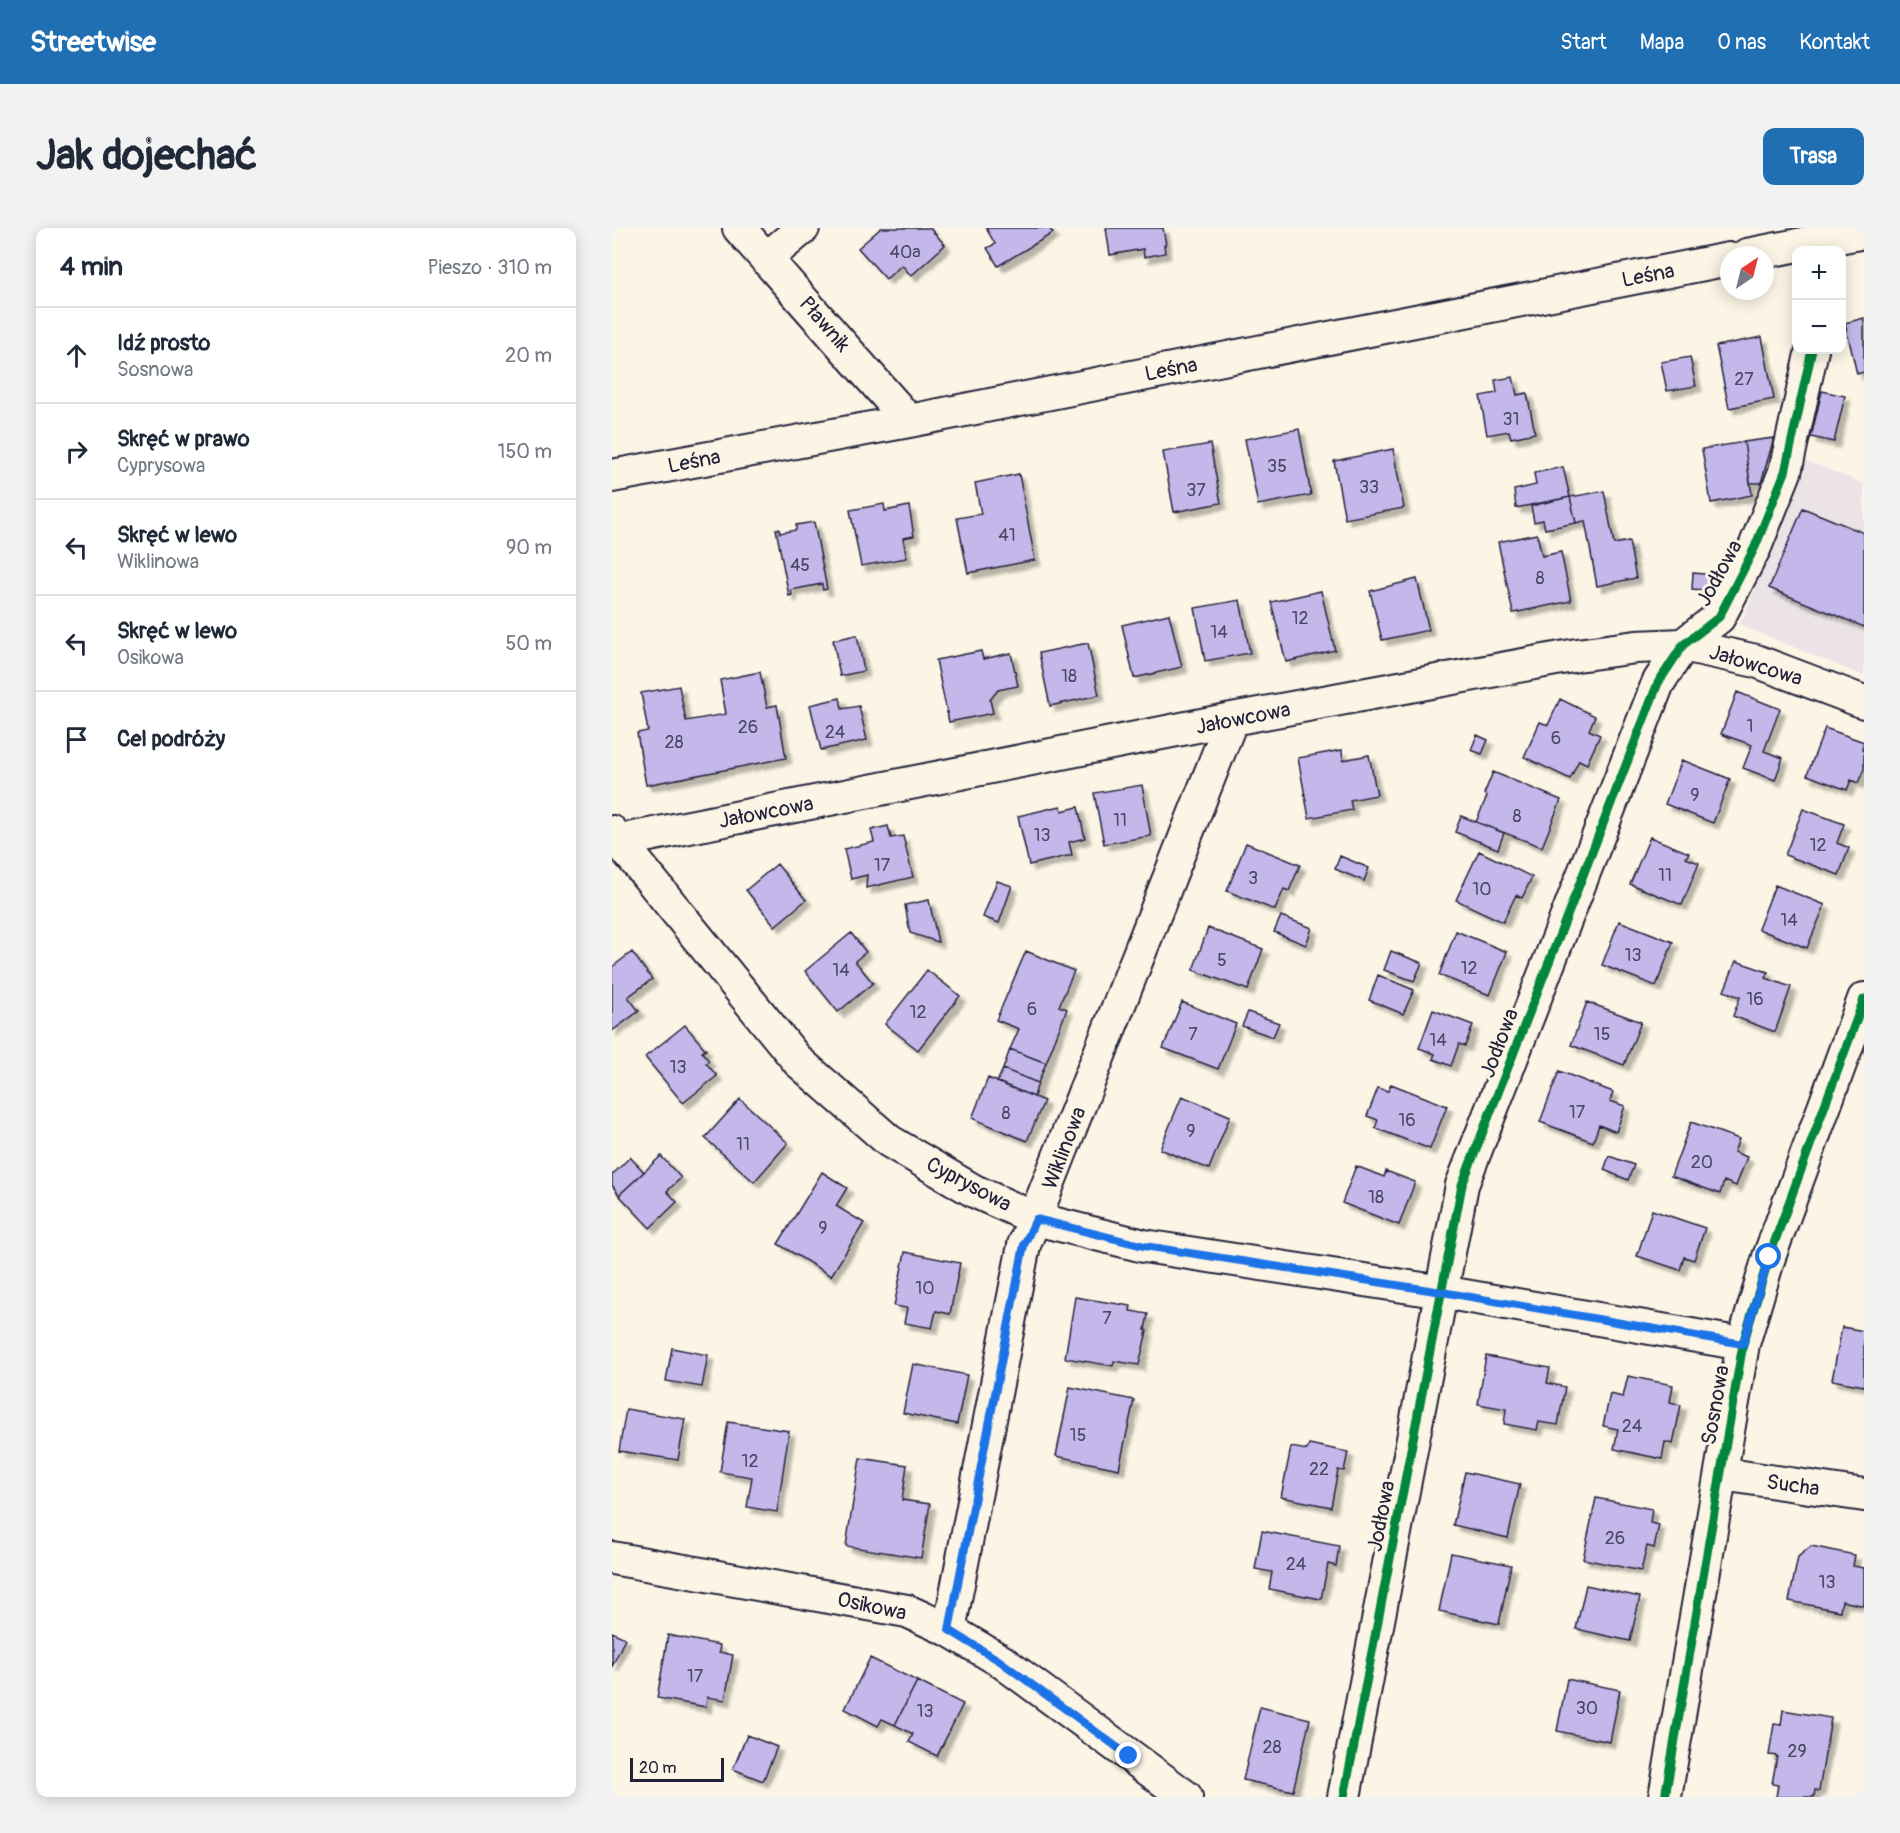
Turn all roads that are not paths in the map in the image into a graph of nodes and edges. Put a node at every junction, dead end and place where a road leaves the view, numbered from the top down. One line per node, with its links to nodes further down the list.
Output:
1 (739, 228): 6 (street, Pławnik)
2 (802, 228): 6 (street)
3 (1864, 232): 4 (street)
4 (1834, 239): 5 (street)
5 (1774, 250)
6 (767, 258): 9 (street, Pławnik)
7 (1720, 261): 9 (street, Leśna)
8 (1811, 354): 11 (street, Jodłowa)
9 (909, 421): 10 (street, Leśna)
10 (612, 476)
11 (1683, 645): 12 (street, Jałowcowa); 13 (street, Jałowcowa); 17 (street, Jodłowa)
12 (1864, 702)
13 (1232, 719): 14 (street, Jałowcowa); 16 (street, Wiklinowa)
14 (615, 837): 16 (street, Cyprysowa)
15 (1864, 999): 18 (street, Sosnowa)
16 (1036, 1219): 17 (street, Cyprysowa); 22 (street, Wiklinowa)
17 (1442, 1292): 18 (street, Cyprysowa); 24 (street, Jodłowa)
18 (1743, 1344): 19 (street, Sosnowa)
19 (1722, 1474): 20 (street, Sucha); 25 (street, Sosnowa)
20 (1864, 1495)
21 (612, 1558): 22 (street, Osikowa)
22 (949, 1630): 23 (street, Osikowa)
23 (1186, 1797)
24 (1344, 1797)
25 (1665, 1797)

